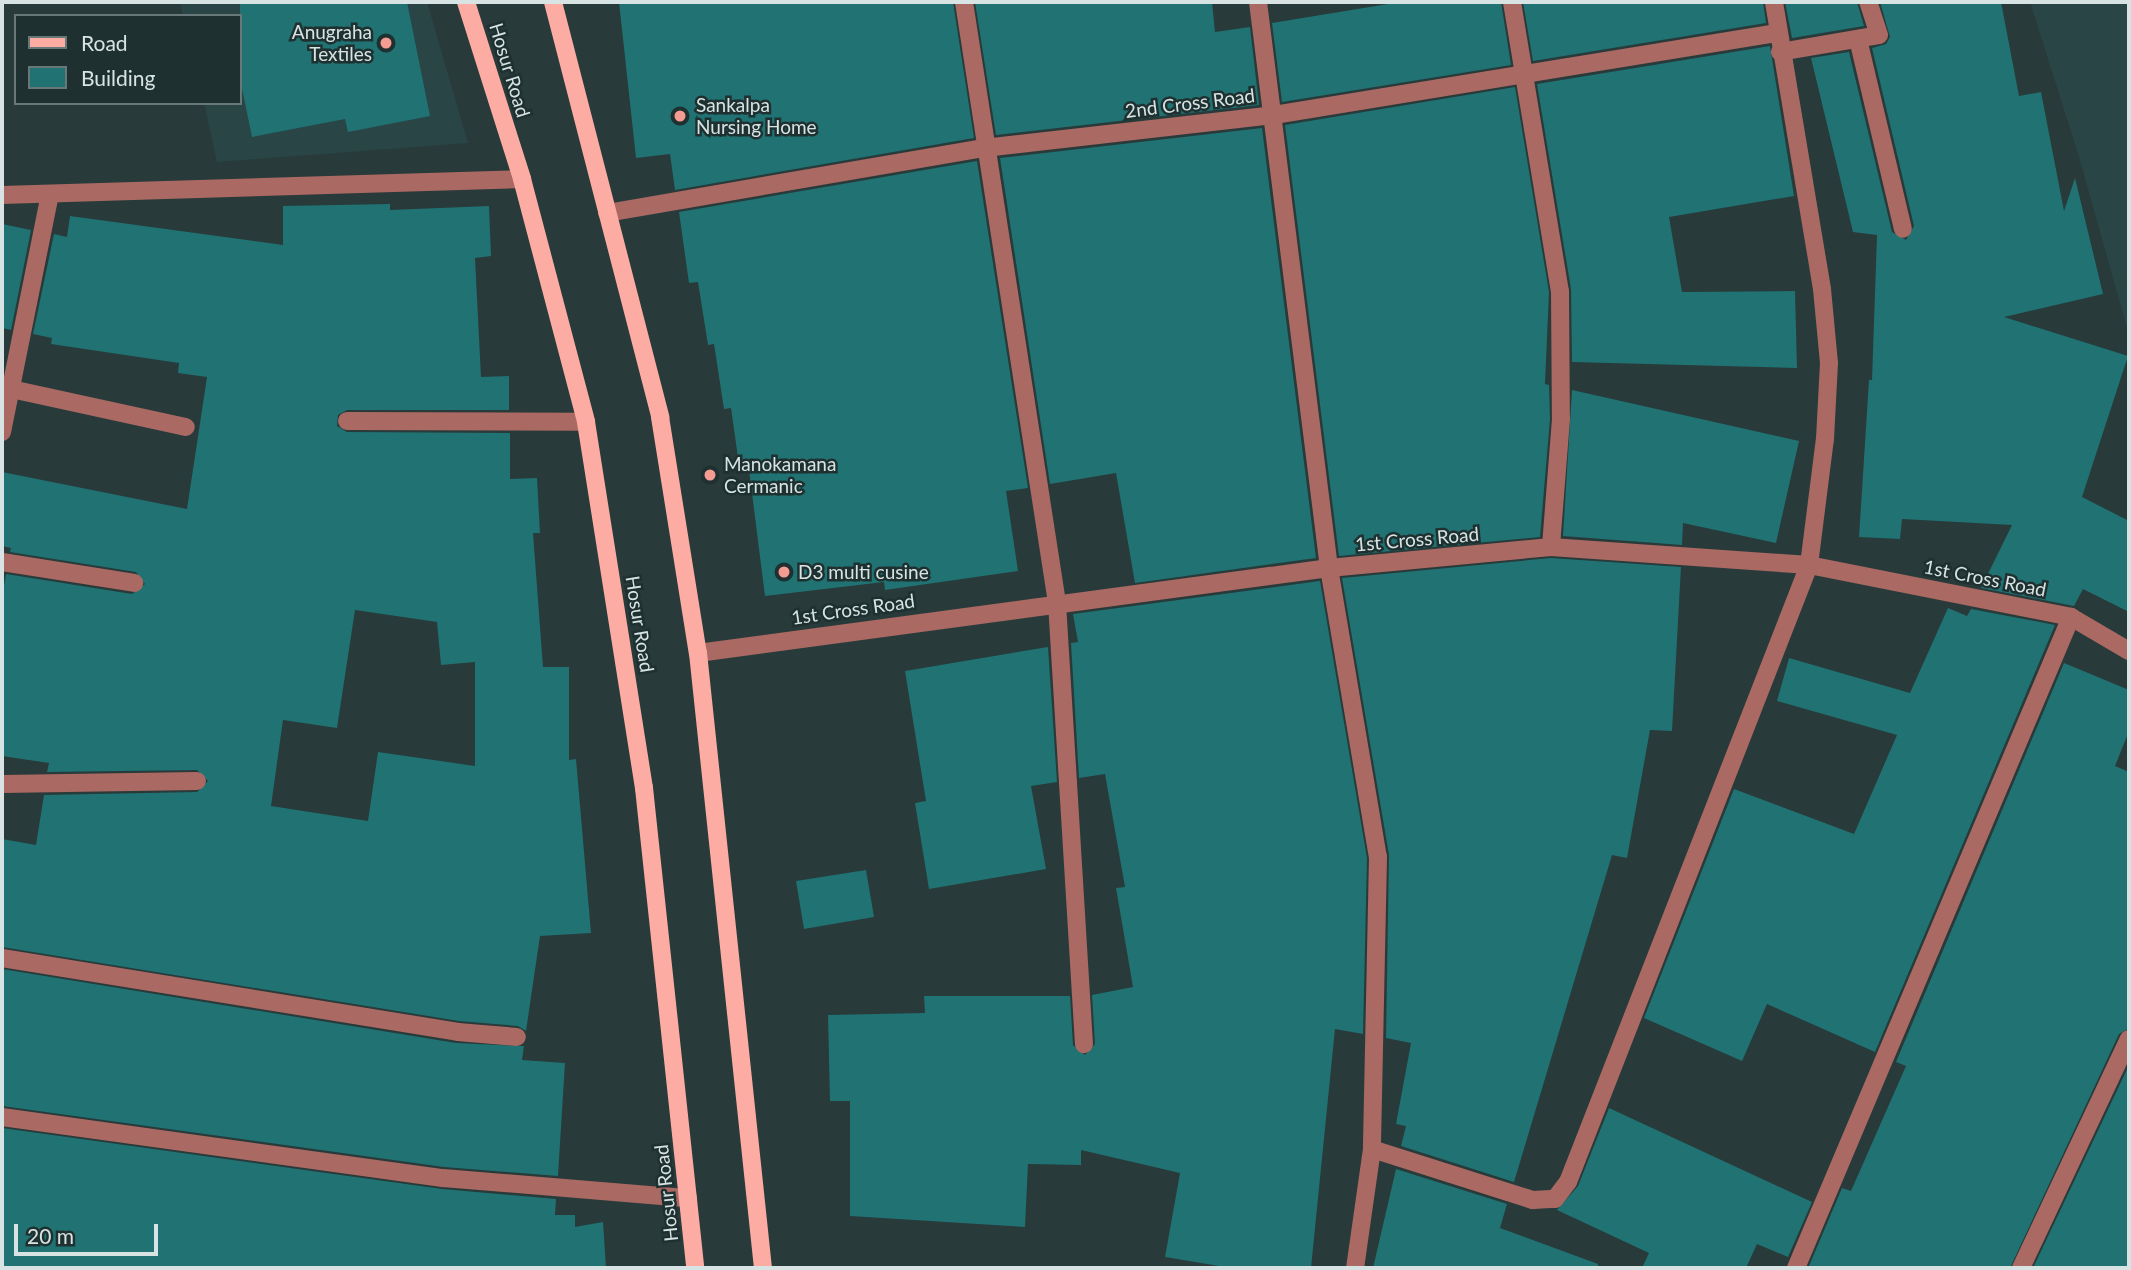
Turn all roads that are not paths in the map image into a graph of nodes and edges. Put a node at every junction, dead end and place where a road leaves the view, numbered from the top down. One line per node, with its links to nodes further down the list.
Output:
1 (466, 2): 14 (main road, Hosur Road)
2 (554, 2): 17 (main road)
3 (964, 2): 13 (street)
4 (1258, 2): 12 (street)
5 (1512, 2): 11 (street)
6 (1774, 2): 8 (street)
7 (1868, 2): 9 (street)
8 (1777, 33): 10 (street); 11 (street, 2nd Cross Road)
9 (1858, 39): 10 (street); 18 (street)
10 (1780, 52): 26 (street)
11 (1523, 75): 12 (street, 2nd Cross Road); 24 (street)
12 (1274, 115): 13 (street, 2nd Cross Road); 27 (street)
13 (985, 148): 17 (street, 2nd Cross Road); 29 (street)
14 (522, 179): 16 (street); 21 (main road, Hosur Road)
15 (2, 195): 16 (street)
16 (50, 195): 19 (street)
17 (607, 213): 32 (main road)
18 (1903, 229)
19 (6, 388): 22 (street); 23 (street)
20 (347, 421): 21 (street)
21 (586, 422): 41 (main road, Hosur Road)
22 (186, 427)
23 (2, 432)
24 (1551, 547): 26 (street, 1st Cross Road); 27 (street, 1st Cross Road)
25 (2, 562): 28 (street)
26 (1809, 565): 30 (street, 1st Cross Road); 40 (street)
27 (1329, 568): 29 (street, 1st Cross Road); 40 (street)
28 (134, 583)
29 (1057, 603): 32 (street, 1st Cross Road); 38 (street)
30 (2071, 617): 31 (street, 1st Cross Road); 45 (street)
31 (2129, 651)
32 (698, 653): 43 (main road)
33 (197, 780): 34 (street)
34 (2, 784)
35 (2, 958): 36 (street)
36 (517, 1037)
37 (2129, 1039): 46 (street)
38 (1084, 1044)
39 (2, 1117): 41 (street)
40 (1371, 1149): 44 (street)
41 (688, 1198): 42 (main road, Hosur Road)
42 (695, 1268)
43 (763, 1268)
44 (1355, 1268)
45 (1796, 1268)
46 (2021, 1268)

